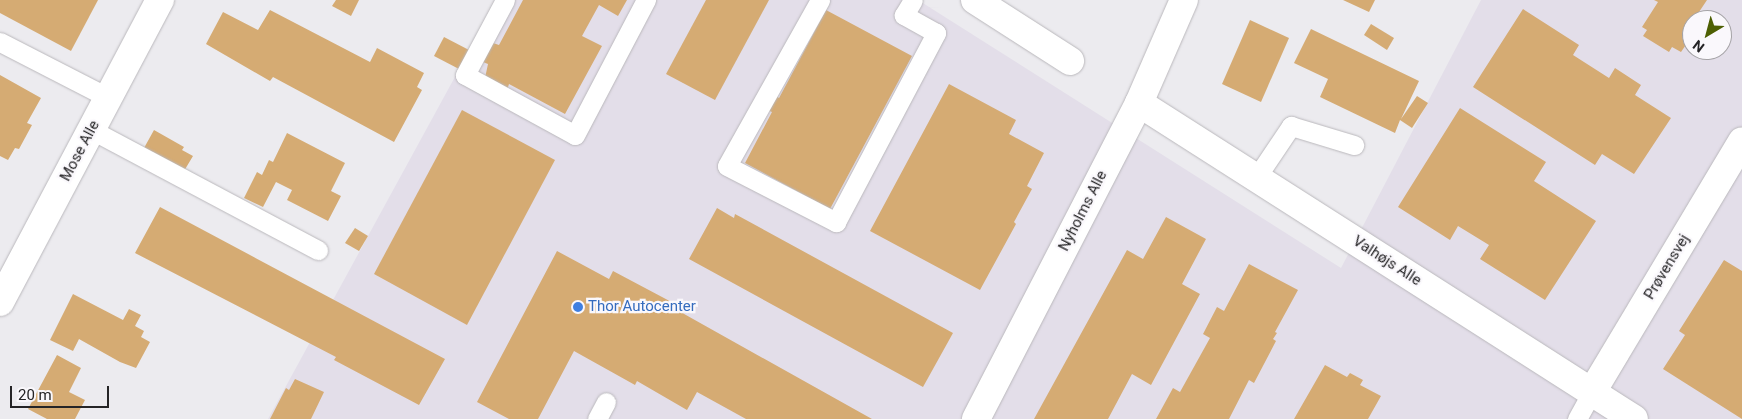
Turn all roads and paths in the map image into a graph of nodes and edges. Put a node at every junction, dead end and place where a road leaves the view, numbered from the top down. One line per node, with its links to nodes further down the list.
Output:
1 (160, 0): 10 (street, Mose Alle)
2 (505, 0): 3 (lane)
3 (646, 0)
4 (820, 0): 5 (lane)
5 (913, 0)
6 (1184, 0): 11 (street, Nyholms Alle)
7 (980, 1): 9 (street)
8 (0, 42): 10 (lane)
9 (1070, 61)
10 (108, 98): 12 (street, Mose Alle)
11 (1139, 104): 15 (street, Valhøjs Alle); 20 (street, Nyholms Alle)
12 (92, 130): 16 (lane); 17 (street, Mose Alle)
13 (1742, 141): 19 (street, Prøvensvej)
14 (1354, 145): 15 (lane)
15 (1256, 178): 19 (street, Valhøjs Alle)
16 (318, 250)
17 (7, 272): 18 (street, Mose Alle)
18 (0, 302)
19 (1592, 392): 21 (lane); 22 (street, Valhøjs Alle)
20 (976, 419)
21 (1577, 419)
22 (1634, 419)

